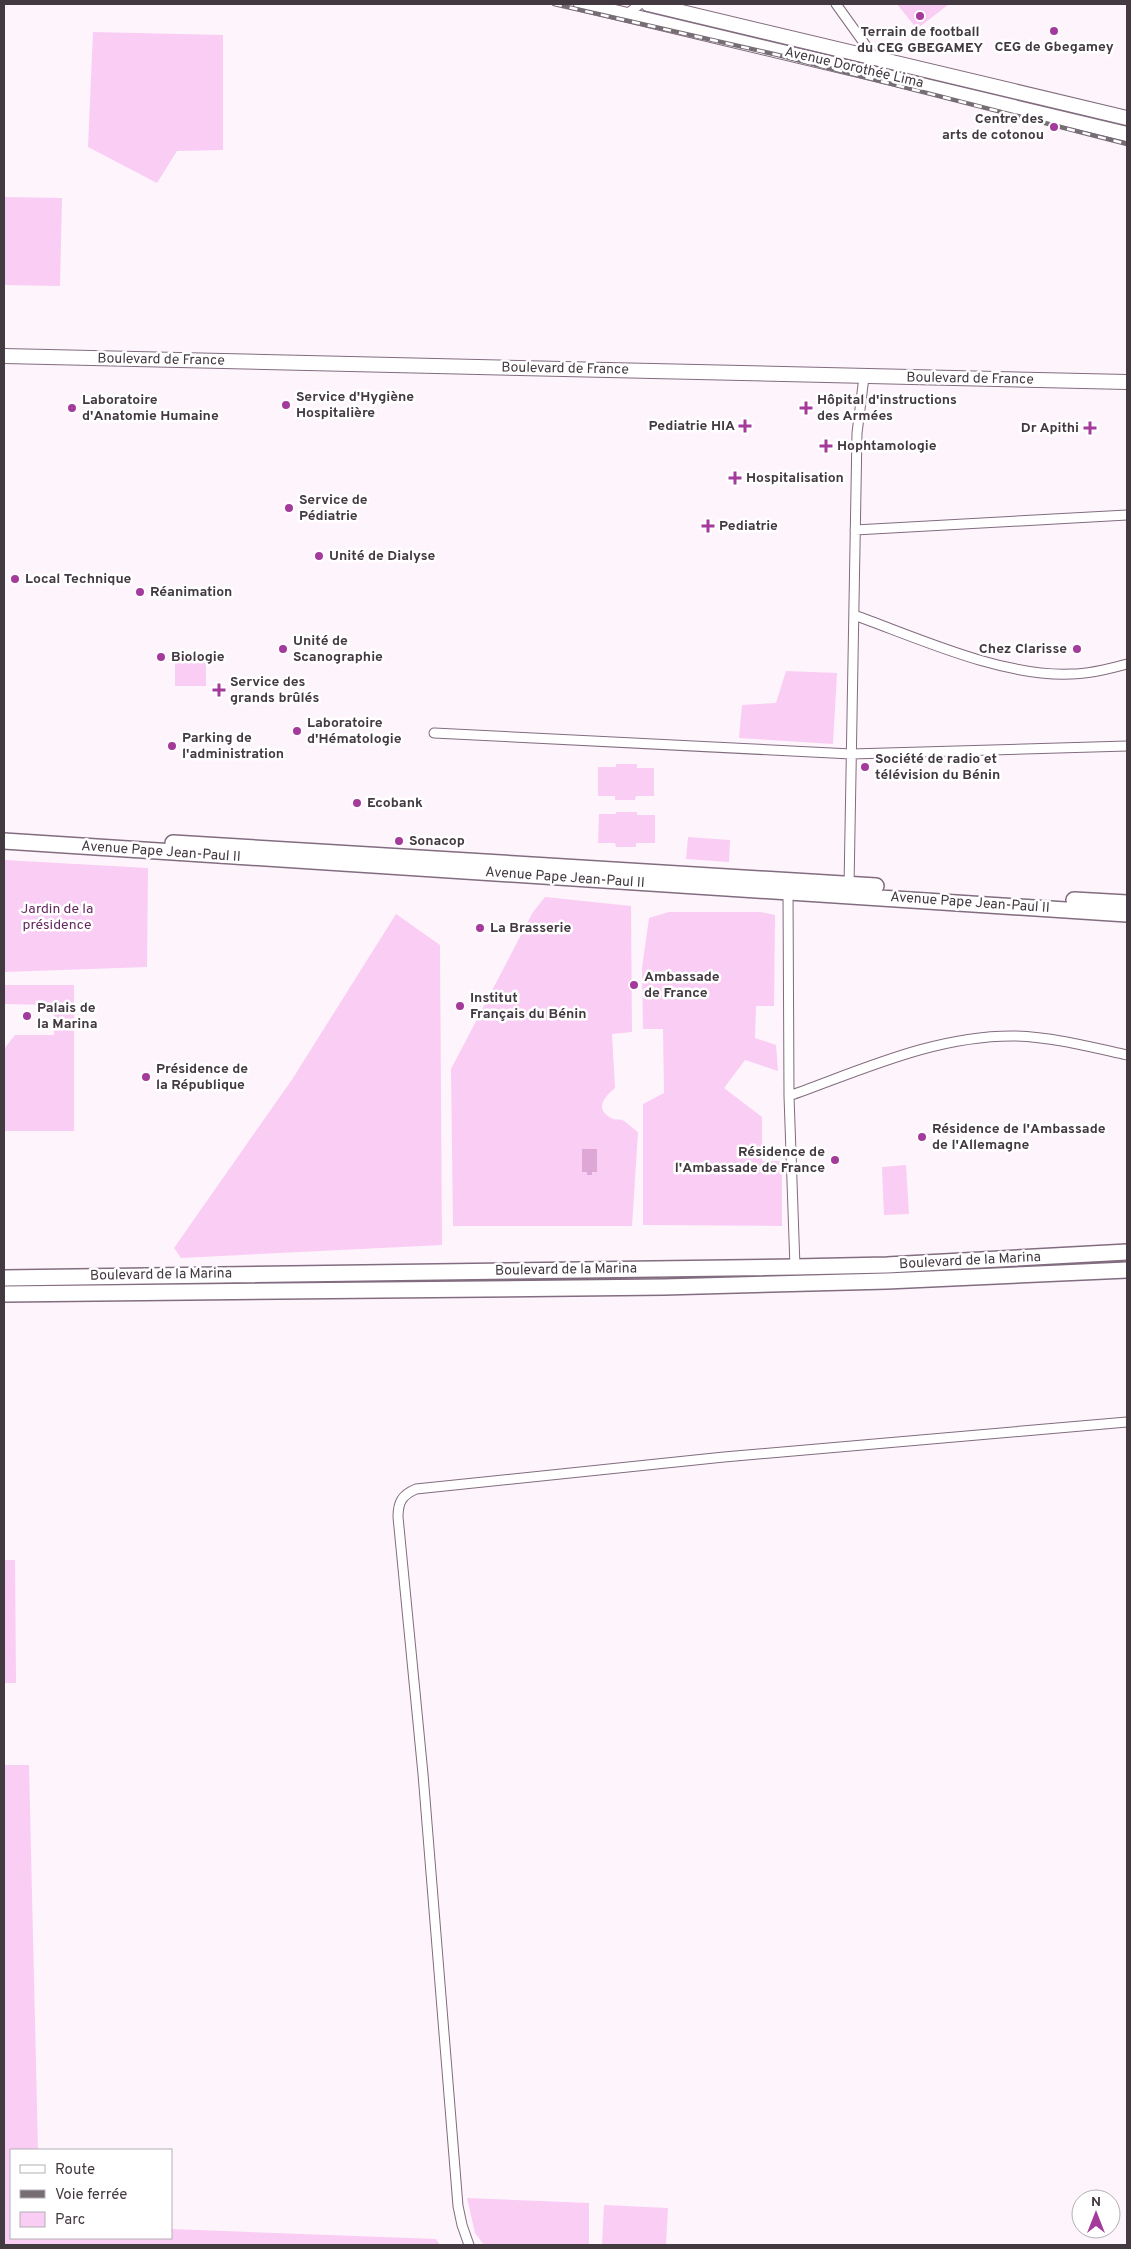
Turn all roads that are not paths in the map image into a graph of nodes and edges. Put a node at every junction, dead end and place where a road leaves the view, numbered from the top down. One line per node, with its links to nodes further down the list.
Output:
1 (582, 4): 5 (street, Avenue Dorothée Lima)
2 (640, 4): 6 (street)
3 (648, 4): 7 (street, Avenue Dorothée Lima)
4 (836, 4): 7 (street)
5 (611, 7): 6 (street, Avenue Dorothée Lima)
6 (627, 14): 9 (street, Avenue Dorothée Lima)
7 (874, 57): 8 (street, Avenue Dorothée Lima)
8 (1127, 118)
9 (1127, 134)
10 (4, 356): 11 (street, Boulevard de France)
11 (864, 377): 12 (street, Boulevard de France); 14 (street)
12 (1127, 382)
13 (1127, 516): 14 (street)
14 (855, 530): 15 (street)
15 (854, 615): 16 (street); 19 (street)
16 (1127, 664)
17 (434, 733): 19 (street)
18 (1127, 746): 19 (street)
19 (851, 754): 23 (street)
20 (4, 832): 22 (main road, Avenue Pape Jean-Paul II)
21 (4, 841): 22 (main road, Avenue Pape Jean-Paul II)
22 (344, 858): 23 (main road, Avenue Pape Jean-Paul II); 24 (main road, Avenue Pape Jean-Paul II)
23 (849, 890): 24 (main road, Avenue Pape Jean-Paul II); 25 (main road, Avenue Pape Jean-Paul II); 26 (main road, Avenue Pape Jean-Paul II)
24 (788, 891): 28 (street)
25 (1127, 903)
26 (1127, 914)
27 (1127, 1055): 28 (street)
28 (789, 1096): 30 (street)
29 (1127, 1252): 30 (main road, Boulevard de la Marina)
30 (795, 1267): 33 (main road, Boulevard de la Marina)
31 (1127, 1270): 36 (main road, Boulevard de la Marina)
32 (99, 1276): 33 (main road, Boulevard de la Marina); 34 (main road, Boulevard de la Marina); 35 (main road)
33 (141, 1276): 36 (main road)
34 (4, 1278)
35 (93, 1292): 36 (main road, Boulevard de la Marina); 37 (main road, Boulevard de la Marina)
36 (138, 1292)
37 (4, 1294)
38 (1127, 1422): 39 (street)
39 (469, 2245)

